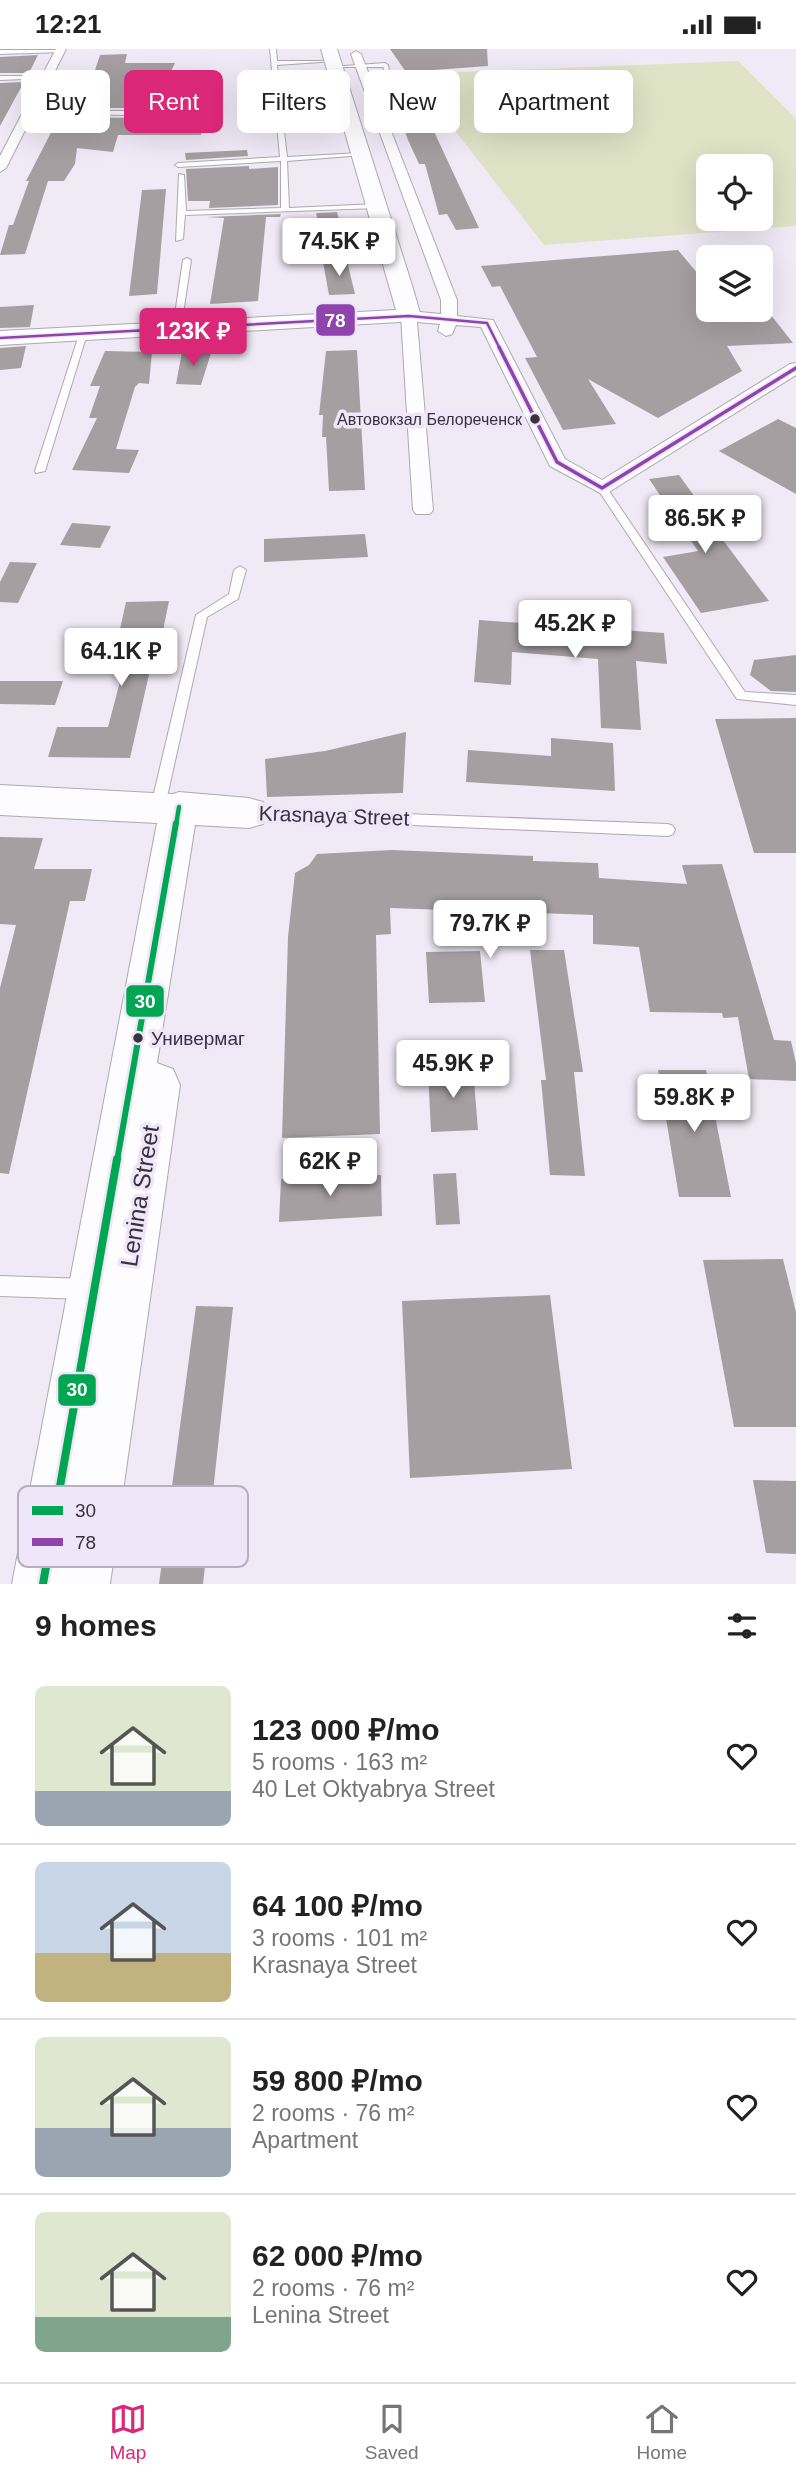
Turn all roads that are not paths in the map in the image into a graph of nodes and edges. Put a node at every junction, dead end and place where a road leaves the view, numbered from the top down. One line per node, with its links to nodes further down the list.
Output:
1 (273, 49): 7 (lane)
2 (60, 50): 3 (lane); 8 (street)
3 (2, 51)
4 (380, 57): 6 (lane)
5 (332, 59): 6 (lane); 7 (lane)
6 (358, 60): 28 (street)
7 (274, 63): 9 (lane)
8 (50, 70)
9 (275, 70)
10 (0, 78): 11 (lane)
11 (21, 78)
12 (350, 117): 15 (street)
13 (21, 128): 18 (street)
14 (281, 133): 16 (lane)
15 (360, 155): 16 (lane); 20 (street)
16 (284, 160): 17 (lane); 21 (lane)
17 (178, 165)
18 (0, 168)
19 (181, 175): 22 (lane)
20 (377, 206): 21 (lane); 24 (street)
21 (285, 210): 22 (lane)
22 (182, 213): 23 (lane)
23 (178, 239)
24 (392, 249): 25 (lane); 27 (street)
25 (294, 253)
26 (187, 260): 29 (lane)
27 (409, 316): 28 (street); 29 (street); 35 (street)
28 (447, 325): 34 (street)
29 (177, 328): 30 (street)
30 (83, 334): 31 (street); 33 (lane)
31 (0, 338)
32 (796, 368): 34 (street)
33 (40, 471)
34 (602, 488): 37 (lane)
35 (423, 510)
36 (240, 571): 39 (lane)
37 (796, 699)
38 (0, 800): 39 (street, Krasnaya Street)
39 (197, 809): 40 (lane, Krasnaya Street); 42 (street, Lenina Street); 44 (street, Lenina Street)
40 (668, 829)
41 (0, 1286): 42 (lane)
42 (95, 1289): 43 (street, Lenina Street)
43 (60, 1486)
44 (94, 1486)

